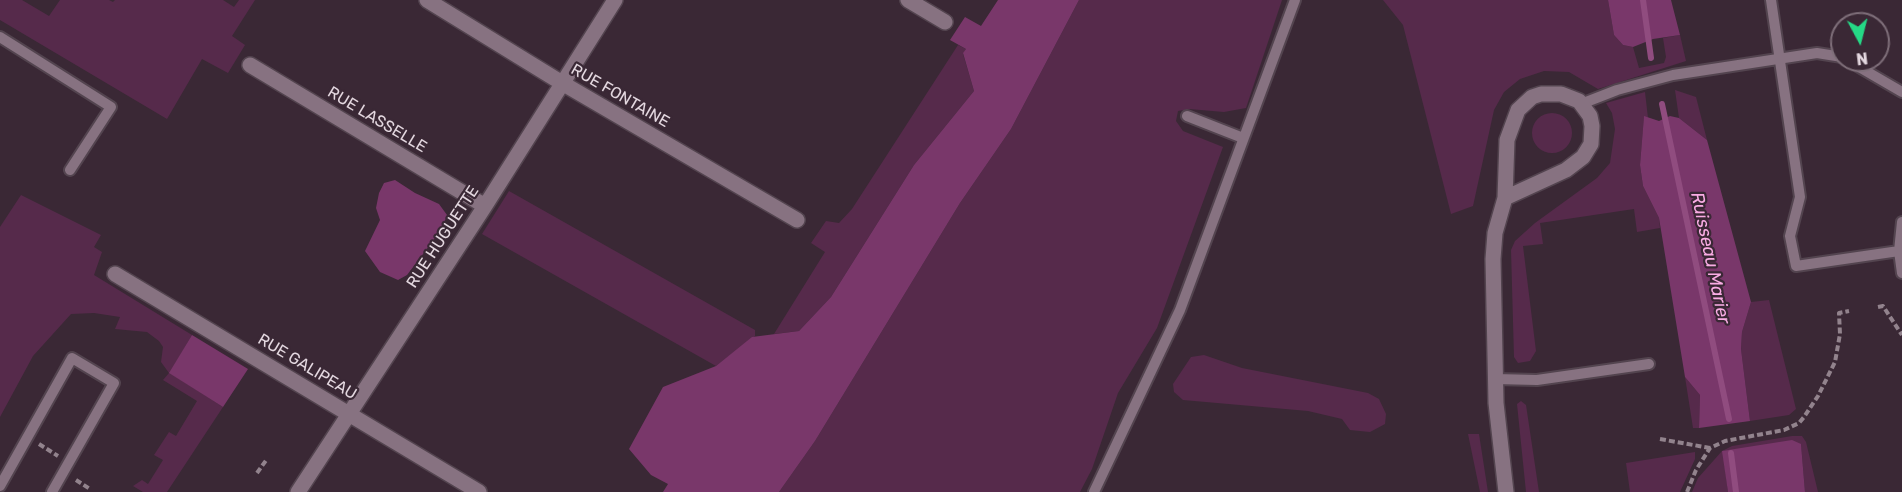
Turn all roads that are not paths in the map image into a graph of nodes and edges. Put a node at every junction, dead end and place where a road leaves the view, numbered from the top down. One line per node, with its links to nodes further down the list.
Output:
1 (427, 0): 12 (street, RUE FONTAINE)
2 (615, 0): 12 (street, RUE HUGUETTE)
3 (908, 0): 6 (street)
4 (1295, 0): 16 (lane)
5 (1771, 0): 9 (lane)
6 (945, 22)
7 (0, 37): 17 (lane)
8 (1830, 55): 9 (lane)
9 (1780, 57): 14 (lane); 22 (lane)
10 (250, 65): 19 (street, RUE LASSELLE)
11 (1868, 72): 13 (lane)
12 (562, 83): 19 (street, RUE HUGUETTE); 20 (street, RUE FONTAINE)
13 (1902, 92)
14 (1581, 104): 18 (street); 18 (street)
15 (1187, 116): 16 (lane)
16 (1244, 138): 32 (lane)
17 (70, 170)
18 (1505, 198): 26 (street)
19 (485, 206): 27 (street, RUE HUGUETTE)
20 (796, 220)
21 (1902, 222): 22 (lane)
22 (1899, 251): 23 (lane)
23 (1902, 273)
24 (115, 274): 27 (street, RUE GALIPEAU)
25 (1649, 364): 26 (lane)
26 (1495, 379): 33 (street)
27 (349, 414): 30 (street, RUE HUGUETTE); 31 (street, RUE GALIPEAU)
28 (0, 486): 29 (lane)
29 (52, 492)
30 (298, 492)
31 (479, 492)
32 (1094, 492)
33 (1506, 492)

